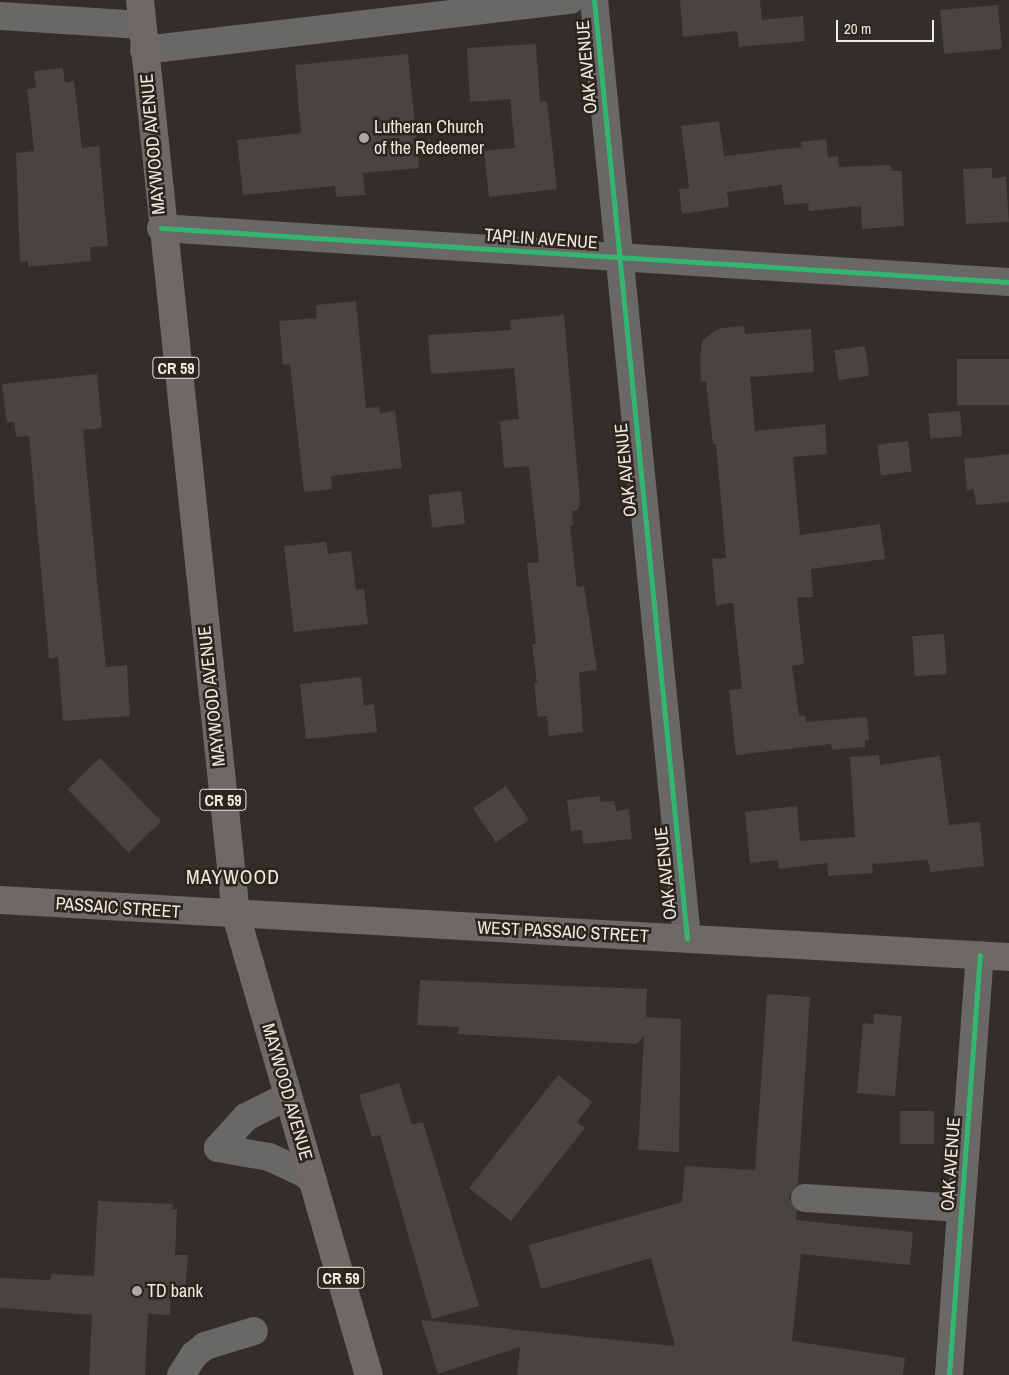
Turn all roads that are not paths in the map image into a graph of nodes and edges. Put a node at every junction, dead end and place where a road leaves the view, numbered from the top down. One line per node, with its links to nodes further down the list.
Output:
1 (570, 0): 4 (street)
2 (594, 0): 6 (street, OAK AVENUE)
3 (0, 16): 4 (street)
4 (142, 25): 5 (main road, MAYWOOD AVENUE / CR 59)
5 (161, 228): 6 (street, TAPLIN AVENUE); 9 (main road, MAYWOOD AVENUE / CR 59)
6 (618, 257): 7 (street, TAPLIN AVENUE); 10 (street, OAK AVENUE)
7 (1009, 282)
8 (0, 900): 9 (main road, PASSAIC STREET)
9 (236, 915): 10 (main road, WEST PASSAIC STREET); 13 (main road, MAYWOOD AVENUE / CR 59)
10 (686, 938): 11 (main road, WEST PASSAIC STREET)
11 (980, 955): 12 (main road, WEST PASSAIC STREET); 16 (street, OAK AVENUE)
12 (1009, 957)
13 (288, 1096): 14 (main road, MAYWOOD AVENUE / CR 59); 14 (street)
14 (313, 1181): 19 (main road, MAYWOOD AVENUE / CR 59)
15 (804, 1198): 16 (street)
16 (961, 1208): 20 (street, OAK AVENUE)
17 (254, 1331): 18 (street)
18 (181, 1375)
19 (369, 1375)
20 (949, 1375)

